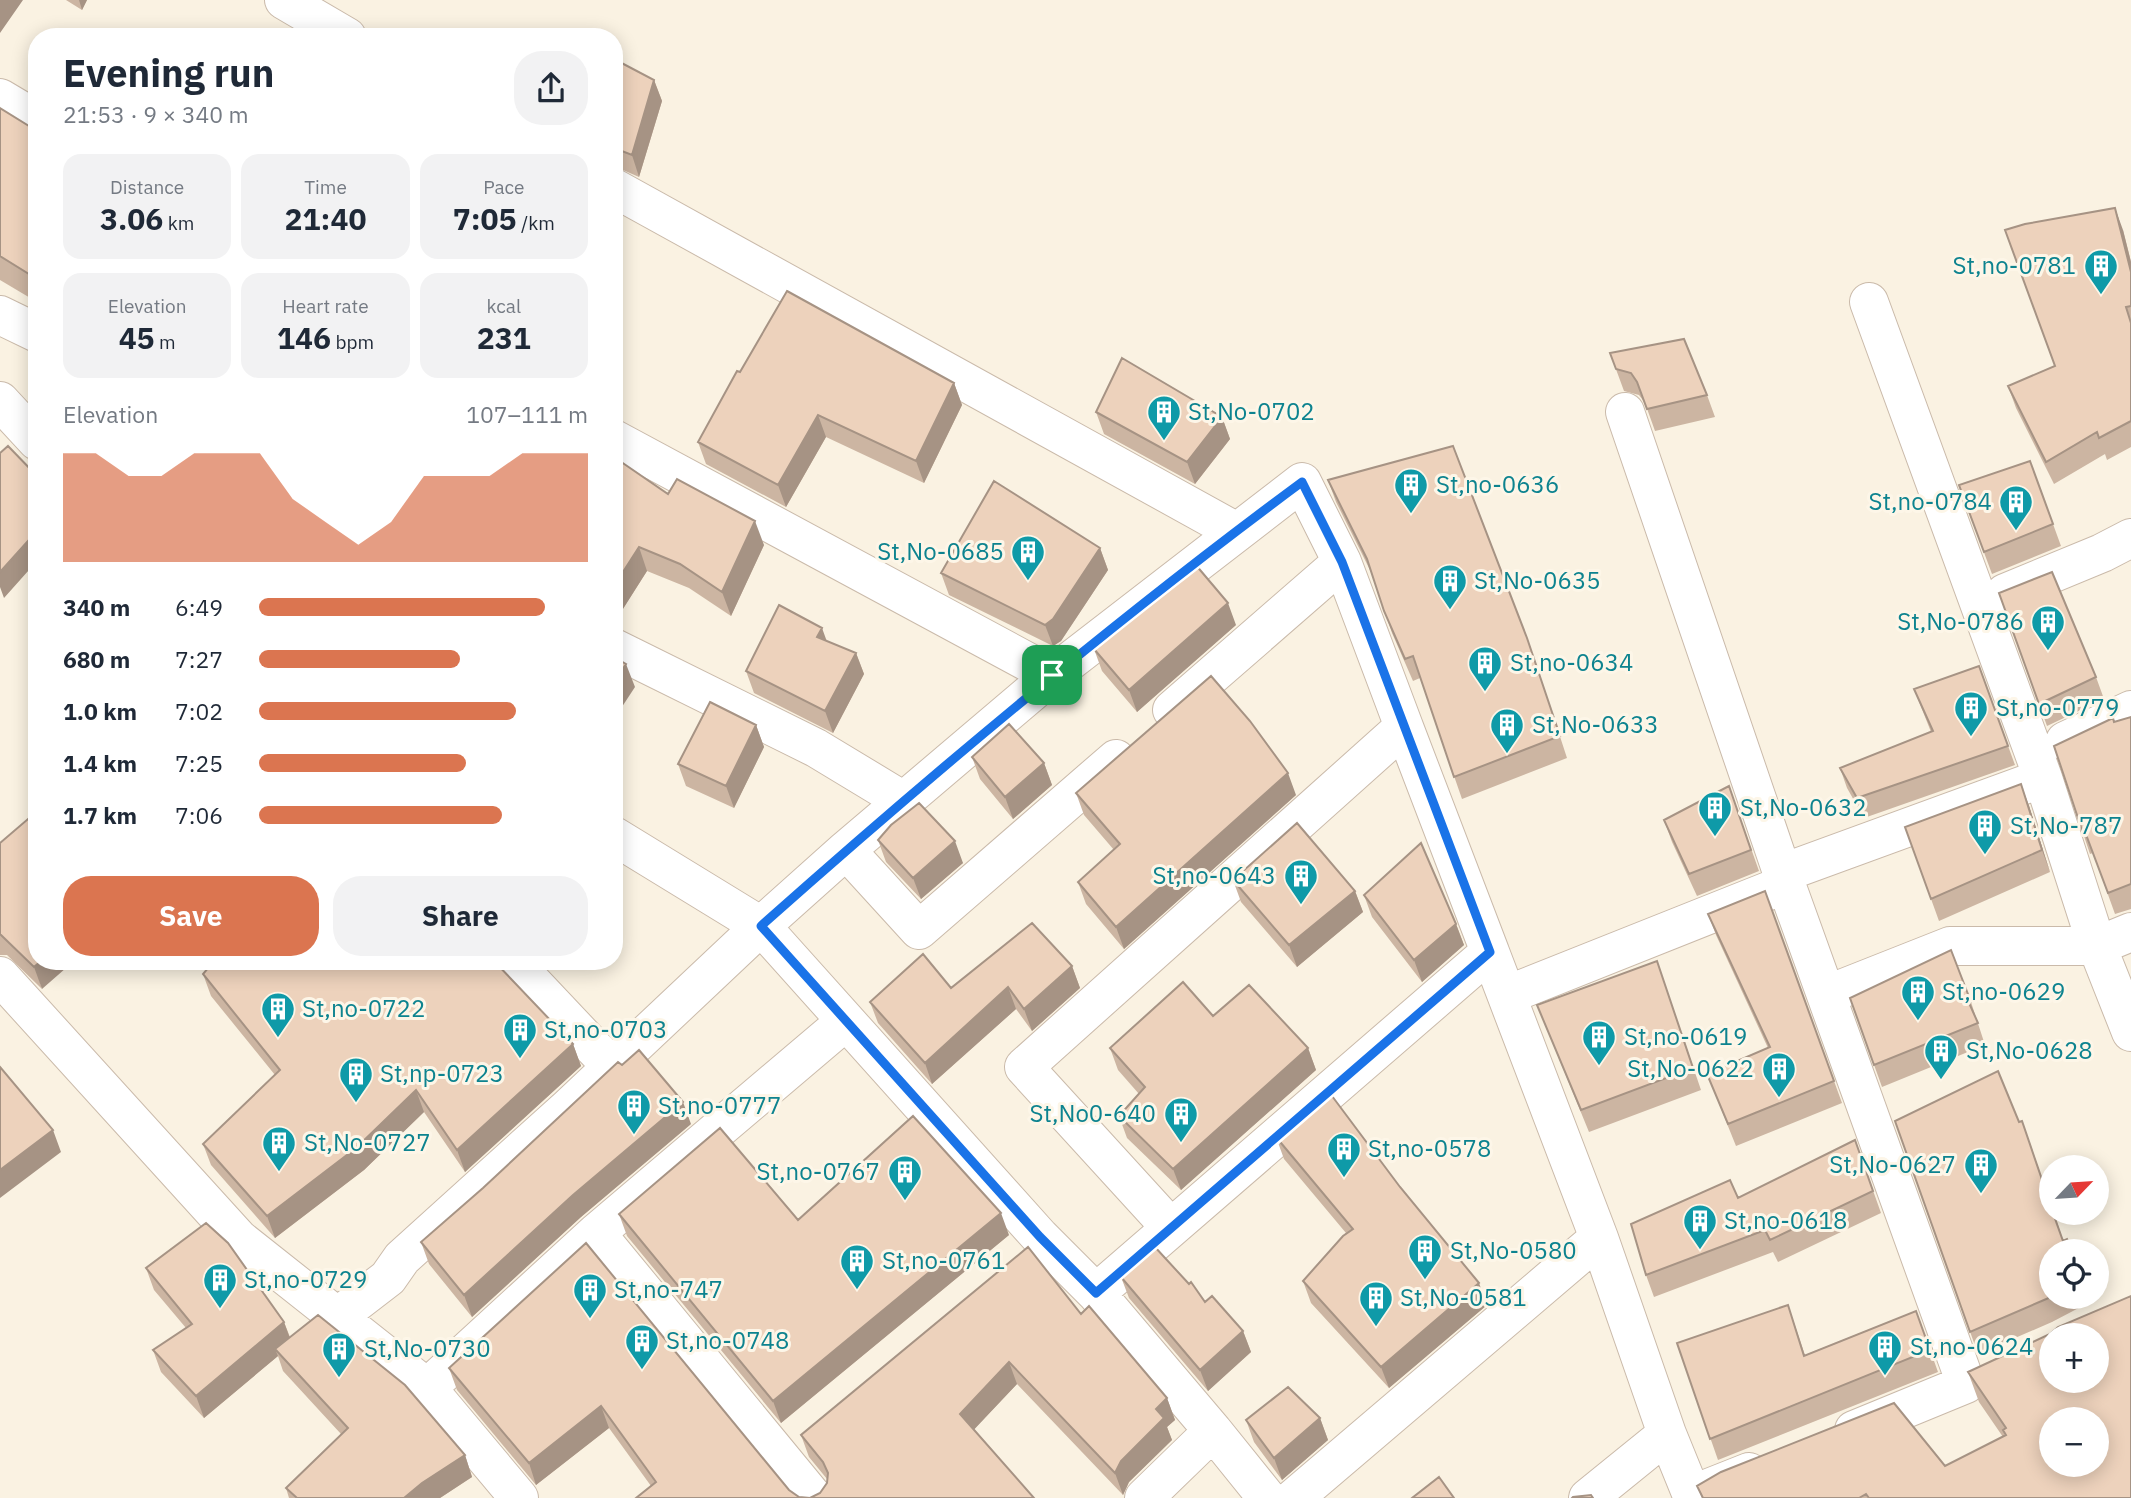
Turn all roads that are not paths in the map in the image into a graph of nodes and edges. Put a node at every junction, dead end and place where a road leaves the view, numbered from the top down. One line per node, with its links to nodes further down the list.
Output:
1 (284, 0): 2 (street)
2 (332, 28)
3 (0, 98): 4 (street)
4 (28, 115)
5 (623, 193): 13 (street)
6 (1869, 302): 16 (street)
7 (0, 315): 8 (street)
8 (28, 328)
9 (0, 401): 11 (street)
10 (1625, 412): 25 (street)
11 (28, 431)
12 (623, 444): 18 (street)
13 (1235, 531): 15 (street); 18 (street)
14 (2131, 538): 16 (street)
15 (1342, 562): 20 (street); 24 (street)
16 (1979, 603): 21 (street)
17 (623, 652): 22 (street)
18 (1052, 675): 22 (street)
19 (2131, 710): 21 (street)
20 (1404, 727): 28 (street); 36 (street)
21 (2039, 767): 25 (street); 27 (street)
22 (902, 800): 24 (street)
23 (623, 842): 26 (street)
24 (846, 850): 26 (street)
25 (1784, 879): 31 (street); 32 (street)
26 (761, 926): 33 (street); 35 (street)
27 (2114, 939): 32 (street); 34 (street)
28 (1490, 952): 31 (street); 36 (street)
29 (520, 970): 35 (street)
30 (0, 976): 42 (street)
31 (1507, 995): 39 (street)
32 (1826, 995): 44 (street)
33 (846, 1021): 37 (street); 38 (street)
34 (2131, 1032)
35 (611, 1067): 42 (street)
36 (1171, 1227): 41 (street)
37 (596, 1233): 45 (street); 50 (street)
38 (1040, 1237): 40 (street); 41 (street)
39 (1599, 1238): 48 (street); 57 (street)
40 (1009, 1264)
41 (1096, 1293): 47 (street)
42 (336, 1318): 45 (street)
43 (2003, 1367): 44 (street)
44 (1966, 1384): 49 (street)
45 (426, 1388): 53 (street)
46 (810, 1428): 50 (street)
47 (1213, 1431): 55 (street); 56 (street)
48 (1667, 1434): 52 (street); 58 (street)
49 (1816, 1445)
50 (778, 1454): 54 (street)
51 (1779, 1460): 52 (street)
52 (1692, 1497)
53 (519, 1498)
54 (814, 1498)
55 (1144, 1498)
56 (1267, 1498)
57 (1294, 1498)
58 (1588, 1498)

